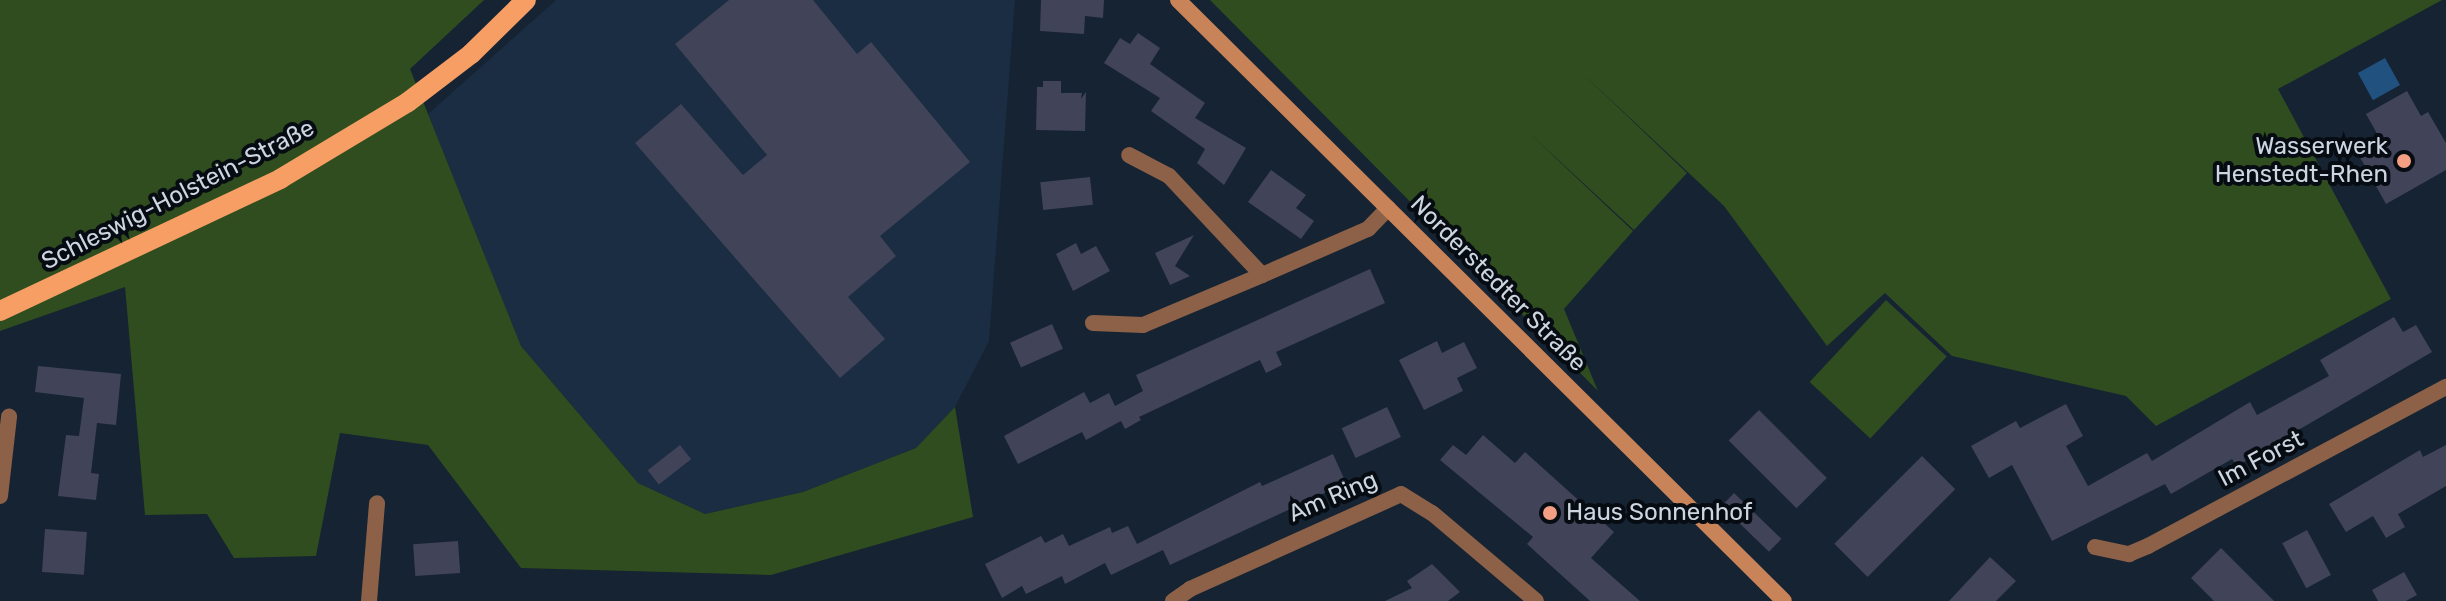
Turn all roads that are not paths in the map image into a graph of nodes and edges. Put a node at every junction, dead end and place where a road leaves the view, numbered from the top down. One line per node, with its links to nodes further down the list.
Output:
1 (526, 0): 6 (main road, Schleswig-Holstein-Straße)
2 (1178, 0): 4 (street, Norderstedter Straße)
3 (1129, 155): 5 (street)
4 (1388, 208): 5 (street); 16 (street, Norderstedter Straße)
5 (1262, 275): 7 (street)
6 (0, 311)
7 (1093, 323)
8 (2446, 387): 12 (street, Im Forst)
9 (9, 417): 10 (street)
10 (0, 496)
11 (377, 503): 13 (street)
12 (2095, 547)
13 (369, 601)
14 (1173, 601): 15 (street, Am Ring)
15 (1536, 601)
16 (1784, 601)

